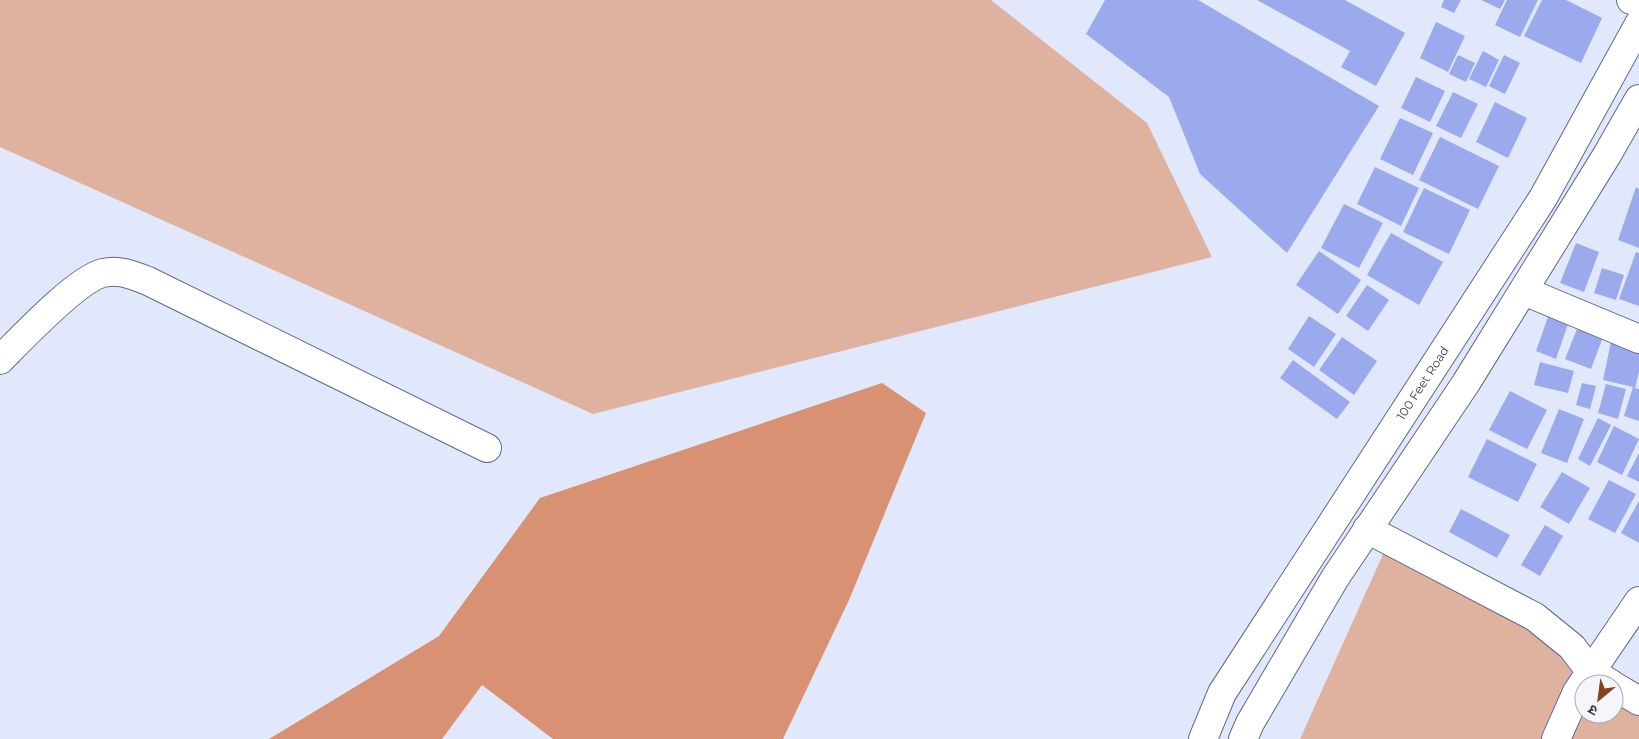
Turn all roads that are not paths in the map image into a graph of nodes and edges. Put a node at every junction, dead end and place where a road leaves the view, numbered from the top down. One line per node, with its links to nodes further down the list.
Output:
1 (1631, 0): 2 (street)
2 (1639, 2)
3 (1639, 24): 14 (street, 100 Feet Road)
4 (1639, 99): 5 (street)
5 (1630, 136): 6 (street)
6 (1524, 291): 7 (street); 10 (street)
7 (1639, 339)
8 (0, 360): 9 (street)
9 (487, 448)
10 (1367, 529): 12 (street); 15 (street)
11 (1639, 601): 12 (street)
12 (1605, 673): 13 (street); 16 (street)
13 (1639, 701)
14 (1203, 739)
15 (1243, 739)
16 (1556, 739)

